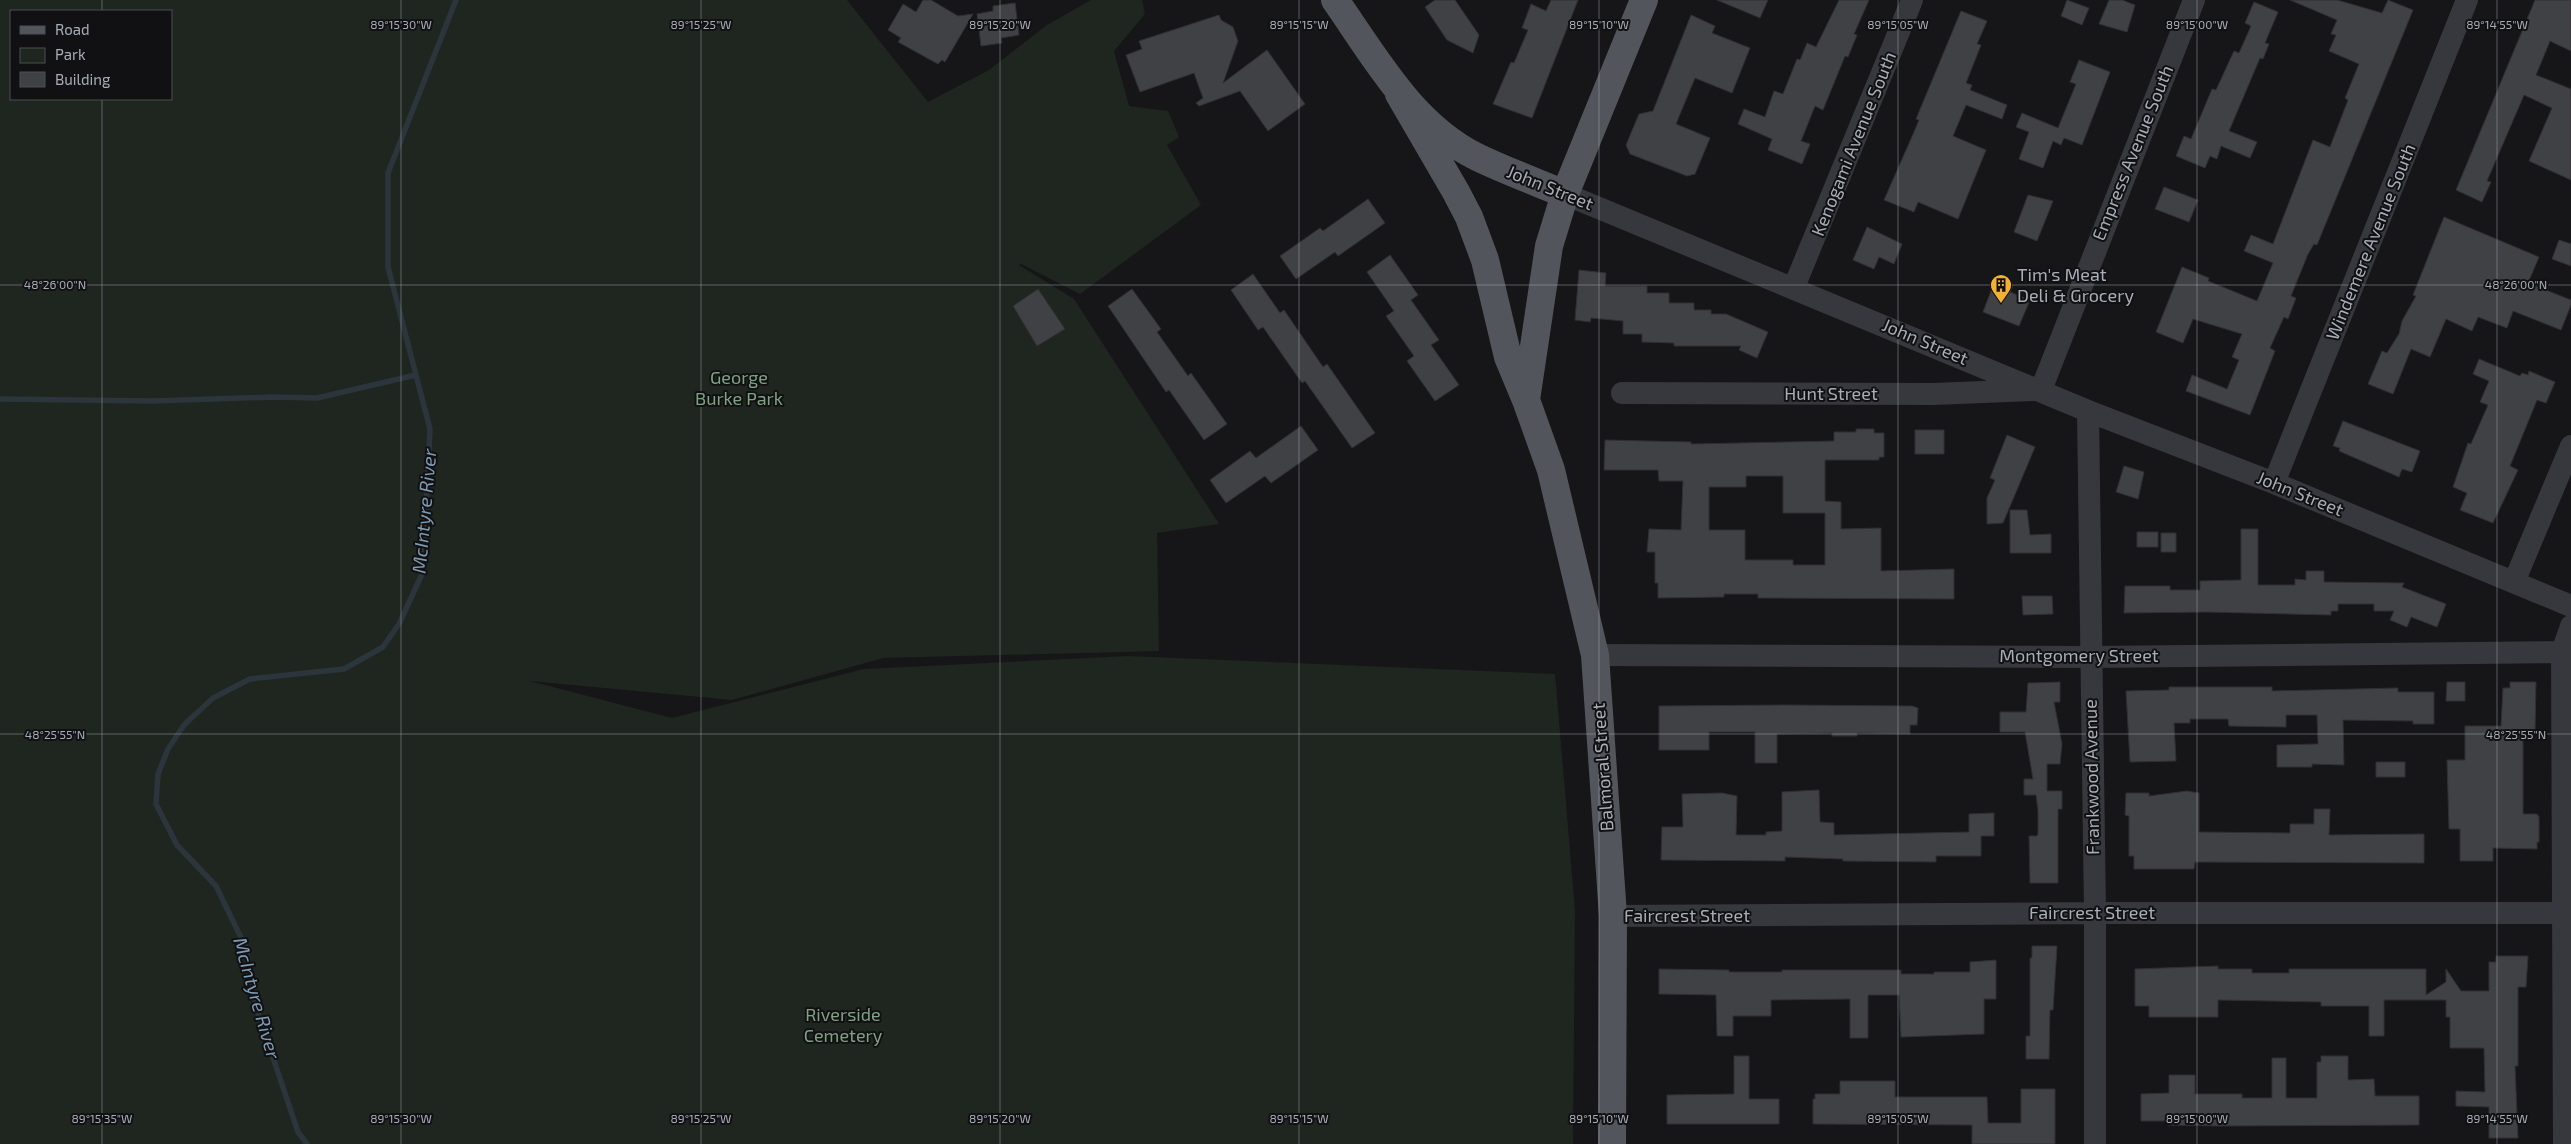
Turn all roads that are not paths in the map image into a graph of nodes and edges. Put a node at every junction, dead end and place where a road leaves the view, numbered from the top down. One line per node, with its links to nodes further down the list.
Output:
1 (1335, 0): 6 (main road, John Street)
2 (1644, 0): 7 (main road)
3 (1912, 0): 8 (street, Kenogami Avenue South)
4 (2194, 0): 9 (street, Empress Avenue South)
5 (2468, 0): 14 (street, Windemere Avenue South)
6 (1400, 94): 7 (main road, John Street); 11 (main road, Balmoral Street)
7 (1565, 194): 8 (street, John Street); 11 (main road)
8 (1794, 287): 9 (street, John Street)
9 (2041, 390): 10 (street, Hunt Street); 12 (street, John Street)
10 (1622, 394)
11 (1526, 400): 19 (main road, Balmoral Street)
12 (2088, 411): 14 (street, John Street); 20 (street, Frankwood Avenue)
13 (2571, 446): 15 (street)
14 (2274, 484): 15 (street, John Street)
15 (2514, 582): 16 (street, John Street)
16 (2571, 606)
17 (2571, 626): 18 (street)
18 (2562, 652): 20 (street, Montgomery Street); 22 (street)
19 (1595, 655): 20 (street, Montgomery Street); 23 (main road, Balmoral Street)
20 (2090, 657): 21 (street, Frankwood Avenue)
21 (2095, 912): 22 (street, Faircrest Street); 23 (street, Faircrest Street); 25 (street, Frankwood Avenue)
22 (2567, 913): 26 (street)
23 (1613, 916): 24 (main road, Balmoral Street)
24 (1612, 1144)
25 (2095, 1144)
26 (2564, 1144)

